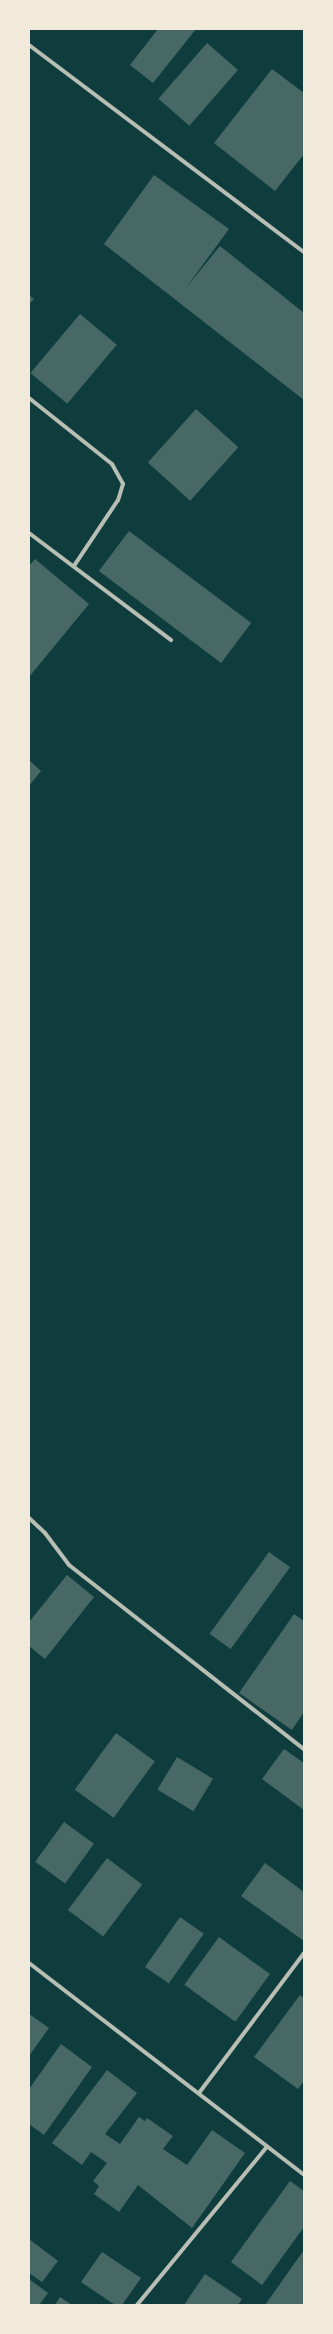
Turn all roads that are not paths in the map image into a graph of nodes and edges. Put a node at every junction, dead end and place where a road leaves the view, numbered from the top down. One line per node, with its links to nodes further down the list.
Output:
1 (29, 45): 2 (street)
2 (304, 252)
3 (29, 398): 5 (street)
4 (29, 533): 5 (street)
5 (74, 566): 6 (street)
6 (171, 640)
7 (29, 1518): 8 (street)
8 (304, 1749)
9 (304, 1952): 11 (street)
10 (29, 1963): 11 (street)
11 (199, 2093): 12 (street)
12 (267, 2147): 13 (street); 14 (street)
13 (304, 2175)
14 (137, 2305)

